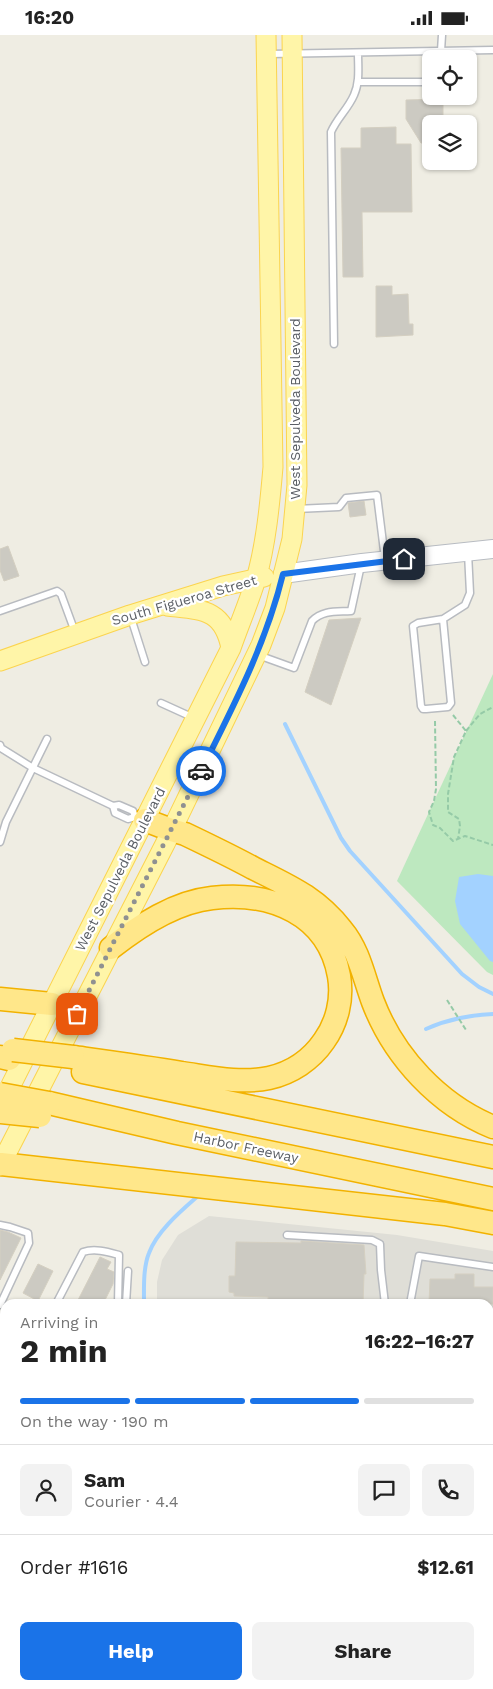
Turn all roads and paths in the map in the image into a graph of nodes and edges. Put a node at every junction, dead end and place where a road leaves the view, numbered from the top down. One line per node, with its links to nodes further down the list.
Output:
1 (266, 35): 9 (main road, West Sepulveda Boulevard)
2 (292, 35): 10 (main road, West Sepulveda Boulevard)
3 (442, 35): 4 (lane)
4 (441, 50)
5 (477, 50): 6 (lane)
6 (493, 50)
7 (422, 51): 8 (lane)
8 (358, 53): 10 (lane); 11 (lane)
9 (266, 54): 10 (lane); 20 (main road, West Sepulveda Boulevard)
10 (292, 54): 14 (main road, West Sepulveda Boulevard)
11 (358, 82): 12 (lane); 13 (lane)
12 (422, 82)
13 (334, 344)
14 (295, 509): 17 (lane); 19 (main road, West Sepulveda Boulevard)
15 (493, 549): 16 (main road, South Figueroa Street)
16 (468, 552): 17 (main road, South Figueroa Street); 24 (lane)
17 (385, 561): 18 (main road, South Figueroa Street)
18 (362, 563): 19 (main road, South Figueroa Street); 27 (lane)
19 (283, 574): 20 (main road, South Figueroa Street); 27 (main road, West Sepulveda Boulevard)
20 (256, 578): 21 (main road, South Figueroa Street); 26 (main road, West Sepulveda Boulevard)
21 (161, 605): 23 (main road, South Figueroa Street); 26 (main road)
22 (0, 611): 25 (lane)
23 (130, 615): 25 (main road, South Figueroa Street); 29 (lane)
24 (443, 619): 24 (lane)
25 (76, 634): 28 (main road, South Figueroa Street)
26 (231, 648): 33 (main road, West Sepulveda Boulevard)
27 (257, 655): 40 (main road, West Sepulveda Boulevard)
28 (0, 661)
29 (145, 662)
30 (161, 703): 33 (lane)
31 (493, 707): 35 (path)
32 (453, 715): 35 (path)
33 (196, 718): 39 (main road, West Sepulveda Boulevard)
34 (435, 721): 41 (path)
35 (466, 731): 41 (path)
36 (47, 739): 38 (lane)
37 (0, 745): 38 (lane)
38 (33, 768): 39 (lane); 42 (lane)
39 (140, 818): 40 (highway); 47 (main road, West Sepulveda Boulevard)
40 (171, 830): 44 (main road, West Sepulveda Boulevard); 55 (highway)
41 (458, 839): 43 (path)
42 (0, 843)
43 (493, 845)
44 (111, 948): 50 (highway); 57 (main road, West Sepulveda Boulevard)
45 (0, 999): 47 (highway)
46 (448, 1000): 48 (path)
47 (52, 1004): 52 (main road, West Sepulveda Boulevard)
48 (466, 1031)
49 (5, 1054): 50 (highway)
50 (70, 1063): 56 (highway)
51 (0, 1094): 53 (highway, Harbor Freeway, bridge)
52 (0, 1107)
53 (44, 1110): 54 (highway, bridge); 58 (highway, Harbor Freeway)
54 (0, 1112)
55 (493, 1127)
56 (493, 1157)
57 (0, 1165): 59 (highway)
58 (493, 1199)
59 (493, 1223)
60 (0, 1225): 64 (lane)
61 (288, 1235): 68 (lane)
62 (493, 1267): 69 (lane)
63 (128, 1271): 67 (lane)
64 (3, 1299)
65 (58, 1299): 66 (lane)
66 (118, 1299)
67 (126, 1299)
68 (384, 1299)
69 (411, 1299)

